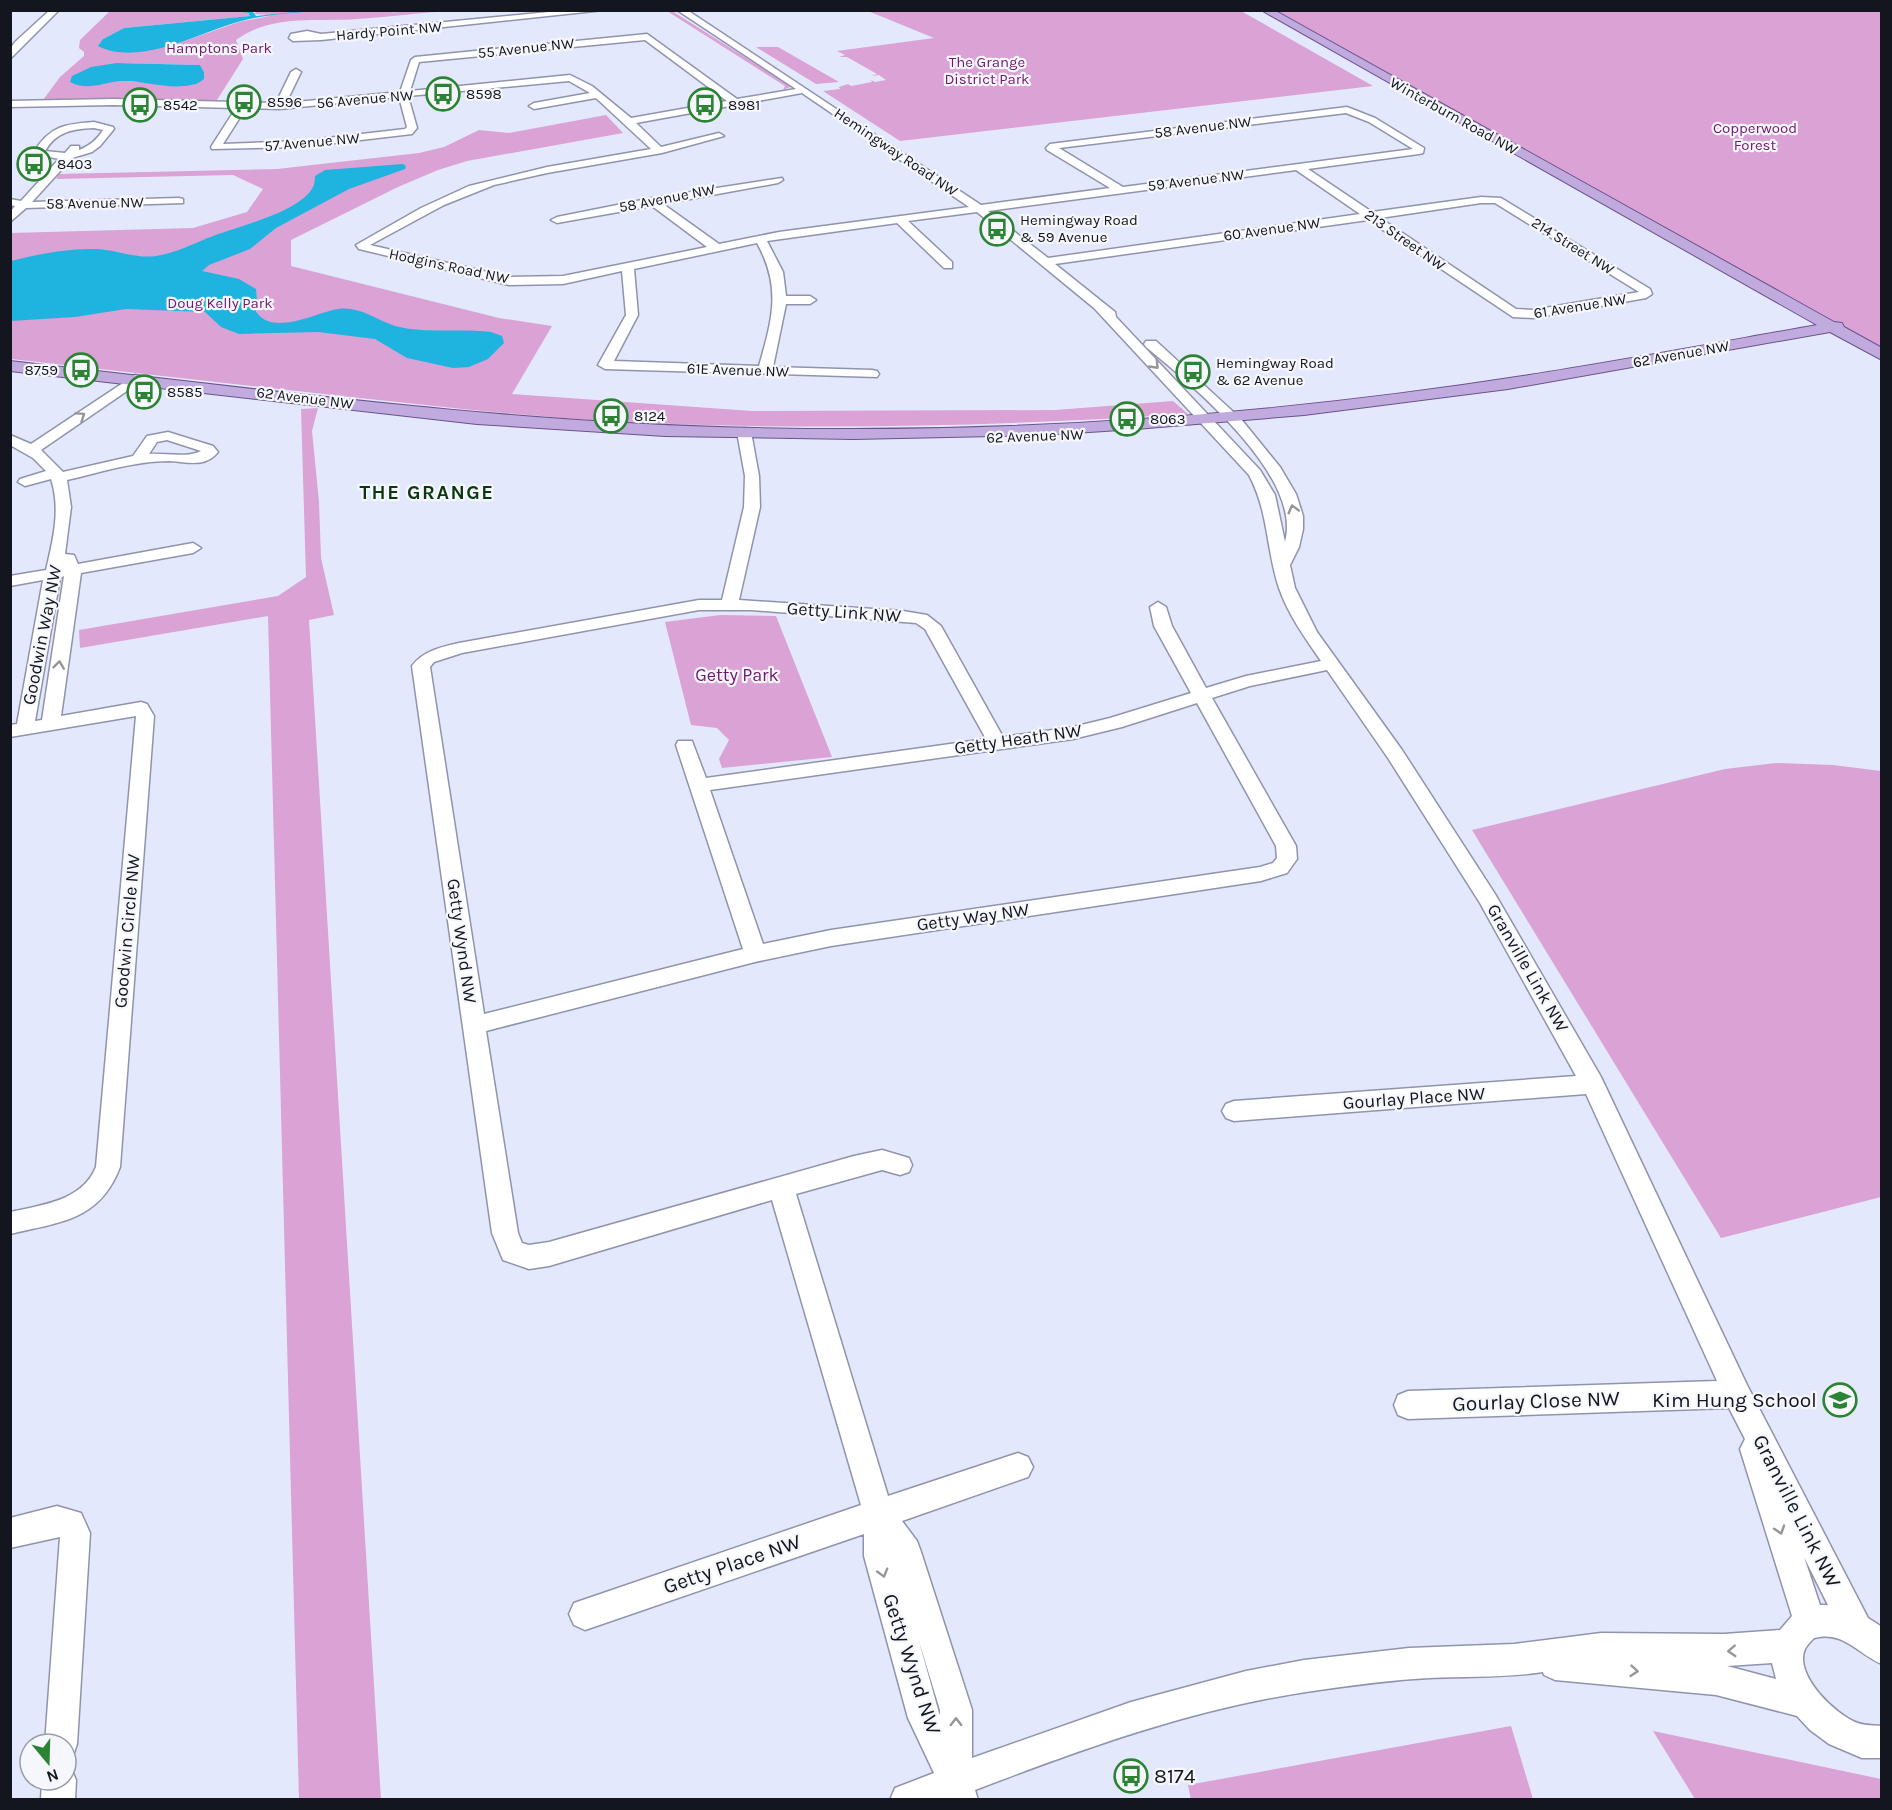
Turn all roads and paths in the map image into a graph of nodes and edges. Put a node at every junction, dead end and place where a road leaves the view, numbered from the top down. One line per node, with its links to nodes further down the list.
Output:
1 (56, 10): 6 (street)
2 (600, 10): 5 (street, Hardy Point NW)
3 (681, 10): 8 (street, Hemingway Road NW)
4 (1266, 10): 49 (main road, Winterburn Road NW)
5 (321, 37)
6 (10, 56)
7 (296, 72): 16 (street)
8 (804, 90): 13 (street); 34 (street, Hemingway Road NW)
9 (403, 95): 10 (street, 56 Avenue NW); 13 (street, 55 Avenue NW); 15 (street, 57 Avenue NW); 16 (street, 56 Avenue NW)
10 (597, 95): 17 (street); 18 (street)
11 (96, 102): 12 (street, 56 Avenue NW); 14 (street, 56 Avenue NW); 20 (street)
12 (113, 102): 15 (street, 56 Avenue NW); 19 (street)
13 (734, 102): 18 (street)
14 (10, 104)
15 (242, 106): 16 (street, 56 Avenue NW)
16 (280, 106)
17 (534, 106)
18 (627, 122): 22 (street)
19 (94, 125): 20 (street); 25 (street)
20 (75, 126): 23 (street); 23 (street)
21 (719, 136): 22 (street, Hodgins Road NW)
22 (658, 150): 43 (street, Hodgins Road NW)
23 (54, 151): 25 (street)
24 (1414, 152): 26 (street, 59 Avenue NW); 28 (street, 58 Avenue NW)
25 (70, 154): 33 (street)
26 (1298, 167): 28 (street, 59 Avenue NW); 35 (street, 213 Street NW)
27 (777, 180): 32 (street, 58 Avenue NW)
28 (1121, 190): 34 (street, 59 Avenue NW)
29 (13, 198): 33 (street, 58 Avenue NW)
30 (1497, 200): 35 (street, 60 Avenue NW); 44 (street, 214 Street NW)
31 (179, 201): 33 (street, 58 Avenue NW)
32 (652, 201): 38 (street, 58 Avenue NW); 40 (street)
33 (25, 205): 36 (street)
34 (978, 208): 37 (street, Hodgins Road NW); 41 (street, Hemingway Road NW)
35 (1370, 215): 41 (street, 60 Avenue NW); 48 (street, 213 Street NW)
36 (10, 219)
37 (899, 219): 39 (street, Hodgins Road NW); 42 (street)
38 (557, 220)
39 (760, 238): 40 (street, Hodgins Road NW); 45 (street)
40 (715, 247): 43 (street, Hodgins Road NW)
41 (1047, 262): 47 (street, Hemingway Road NW)
42 (948, 265)
43 (628, 267): 55 (street, 61E Avenue NW)
44 (1646, 294): 48 (street, 61 Avenue NW)
45 (781, 300): 46 (street); 55 (street)
46 (810, 300)
47 (1100, 308): 59 (street, Hemingway Road NW); 60 (street, Hemingway Road NW, one-way to 60)
48 (1513, 313)
49 (1830, 328): 50 (main road, 62 Avenue NW); 51 (main road, Winterburn Road NW); 52 (main road, Winterburn Road NW)
50 (1736, 344): 51 (main road); 59 (main road, 62 Avenue NW)
51 (1862, 353): 53 (main road, Winterburn Road NW)
52 (1881, 355)
53 (1881, 364)
54 (10, 368): 57 (main road, 62 Avenue NW)
55 (765, 370): 56 (street, 61E Avenue NW)
56 (872, 374)
57 (112, 377): 58 (main road, 62 Avenue NW); 62 (street)
58 (135, 379): 61 (main road, 62 Avenue NW); 63 (street, one-way to 58)
59 (1232, 421): 60 (main road, 62 Avenue NW); 68 (street, one-way to 59)
60 (1209, 423): 61 (main road, 62 Avenue NW); 68 (street, Granville Link NW)
61 (744, 436): 71 (street)
62 (14, 441): 63 (street)
63 (33, 449): 65 (street)
64 (138, 459): 65 (street)
65 (56, 475): 66 (street); 69 (street, Goodwin Way NW)
66 (25, 482)
67 (193, 548): 69 (street)
68 (1283, 564): 73 (street, Granville Link NW)
69 (62, 573): 70 (street); 75 (street, Goodwin Way NW, one-way to 69); 76 (street, Goodwin Way NW)
70 (10, 581)
71 (729, 604): 77 (street, Getty Link NW); 81 (street, Getty Wynd NW)
72 (1158, 607): 74 (street)
73 (1332, 664): 74 (street, Getty Heath NW); 82 (street, Granville Link NW)
74 (1203, 693): 77 (street, Getty Heath NW); 80 (street, Getty Way NW)
75 (51, 723): 76 (street, Goodwin Circle NW); 86 (street, Goodwin Circle NW)
76 (18, 730)
77 (997, 743): 79 (street, Getty Heath NW)
78 (685, 745): 79 (street)
79 (698, 785): 80 (street)
80 (755, 954): 81 (street, Getty Way NW)
81 (475, 1025): 85 (street, Getty Wynd NW)
82 (1593, 1084): 83 (street, Gourlay Place NW); 87 (street, Granville Link NW)
83 (1234, 1111)
84 (900, 1165): 85 (street, Getty Wynd NW)
85 (781, 1187): 90 (street, Getty Wynd NW)
86 (10, 1223)
87 (1737, 1394): 88 (street, Gourlay Close NW); 93 (street, Granville Link NW, one-way to 93); 94 (street, Granville Link NW)
88 (1408, 1405)
89 (1018, 1467): 90 (street)
90 (879, 1515): 92 (street, Getty Place NW); 99 (street, Getty Wynd NW)
91 (10, 1533): 97 (street)
92 (585, 1614)
93 (1800, 1634): 94 (street); 95 (street, one-way to 95); 96 (street, Granville Link NW)
94 (1869, 1639)
95 (1513, 1660): 96 (street, one-way to 96); 99 (street)
96 (1804, 1702): 98 (street)
97 (63, 1732)
98 (1881, 1742)
99 (958, 1790): 100 (street)
100 (907, 1800)

